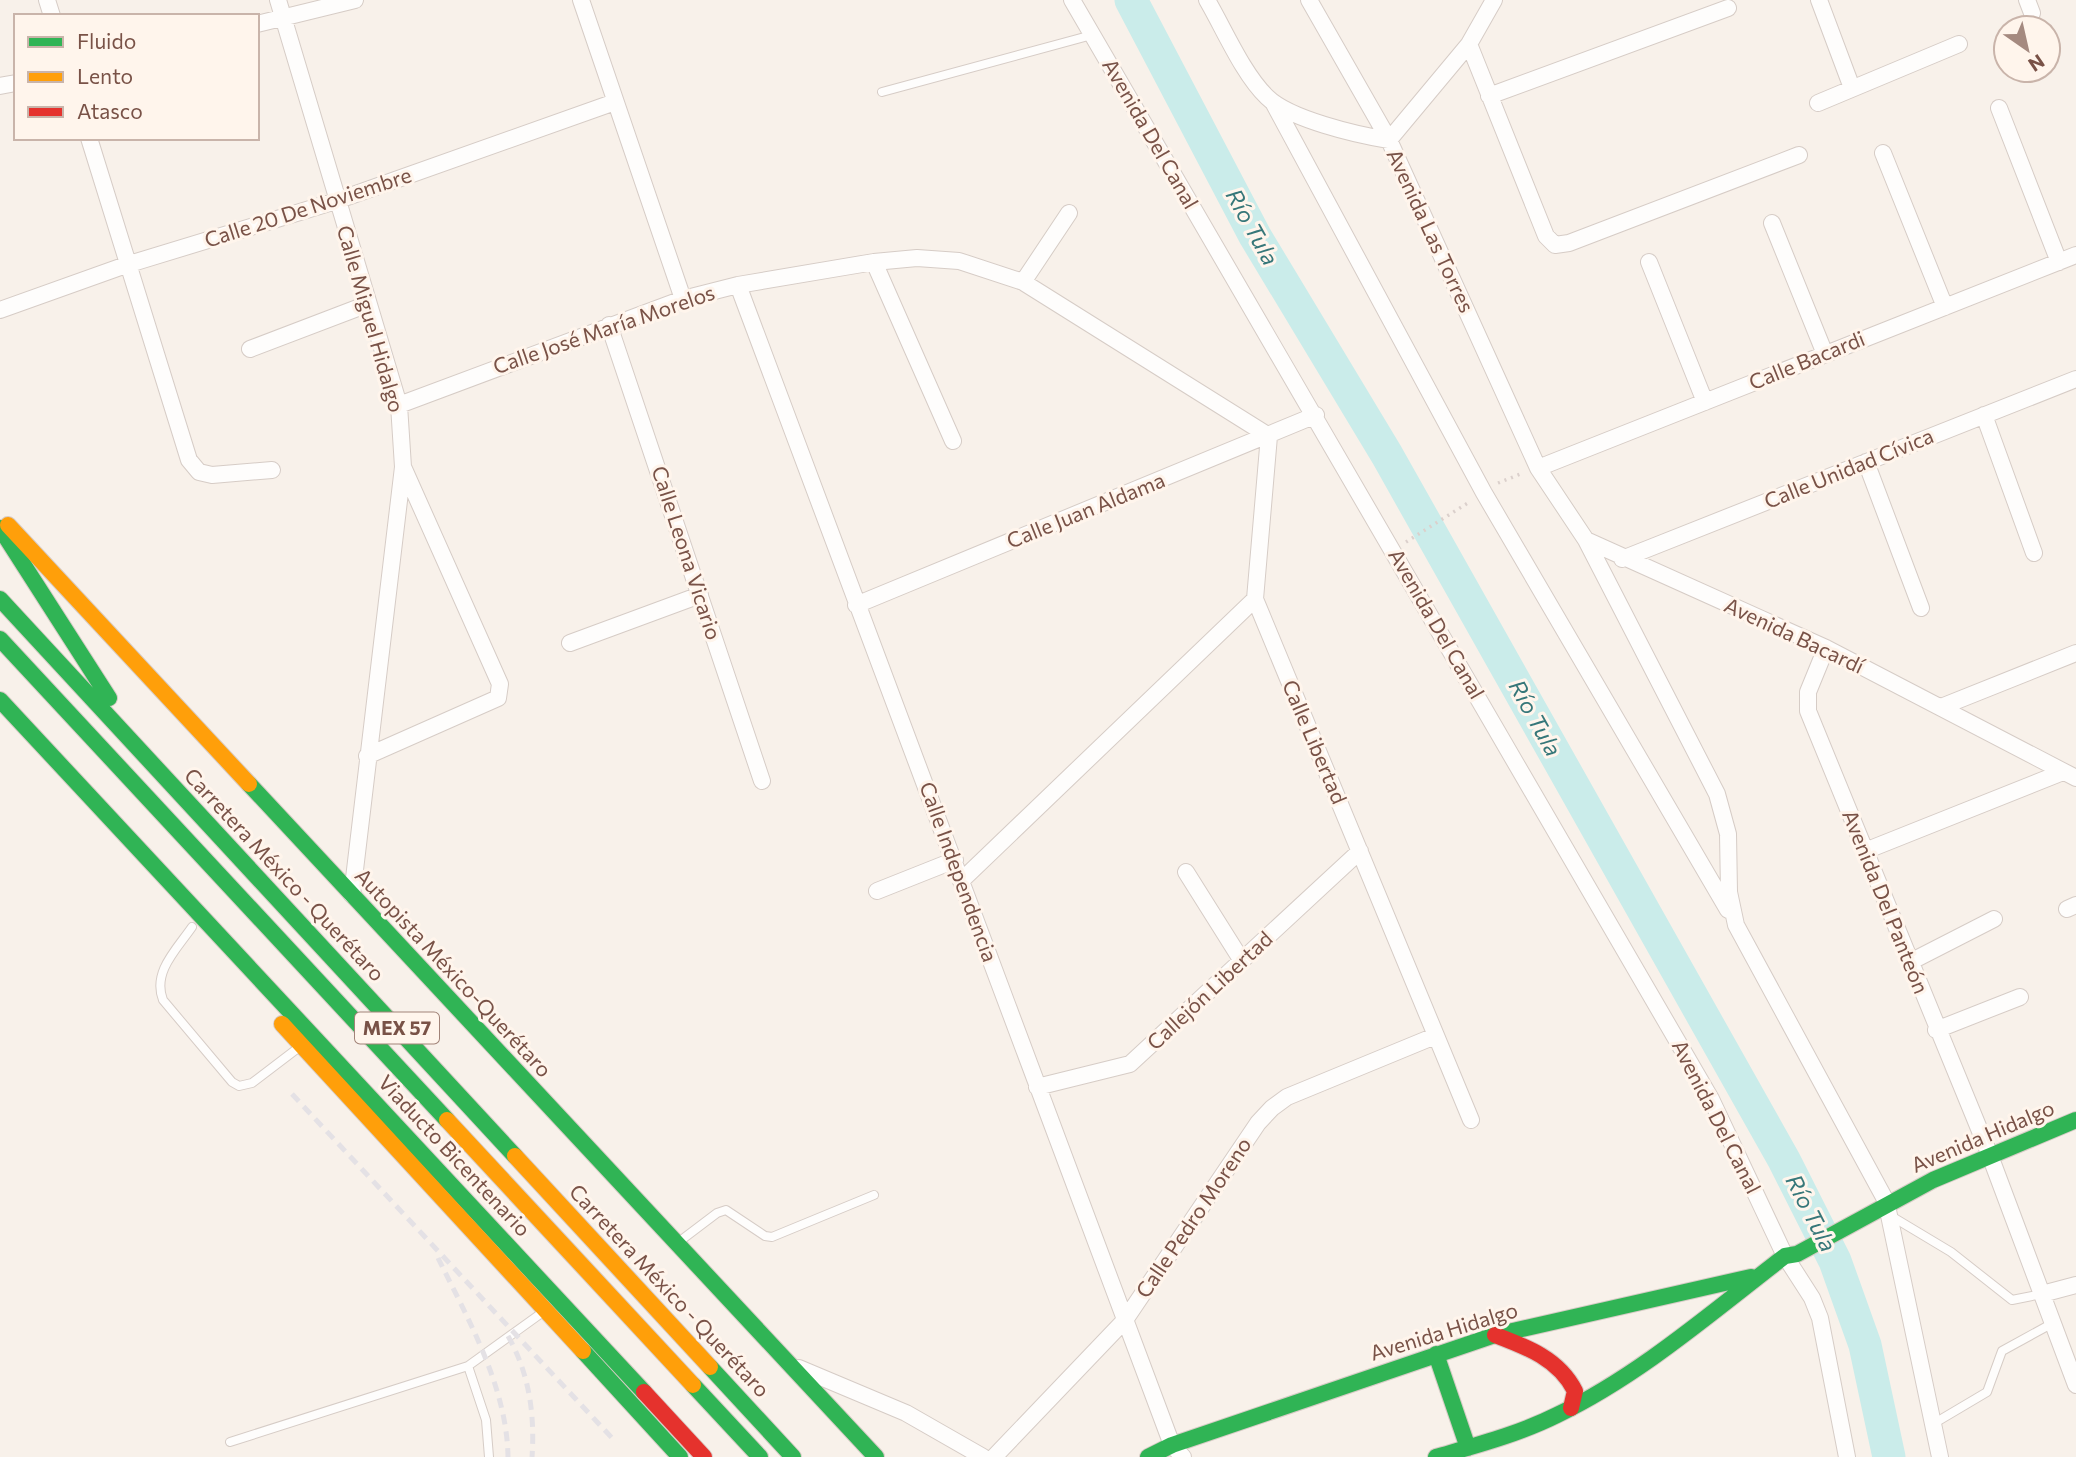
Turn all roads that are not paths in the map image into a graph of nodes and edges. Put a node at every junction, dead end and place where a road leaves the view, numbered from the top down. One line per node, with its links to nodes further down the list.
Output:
1 (278, 0): 10 (street, Calle Miguel Hidalgo)
2 (355, 0): 10 (street)
3 (581, 0): 18 (street)
4 (1072, 0): 12 (street, Avenida Del Canal)
5 (1207, 0): 20 (street)
6 (1309, 0): 23 (street, Avenida Las Torres)
7 (1494, 0): 13 (street)
8 (1819, 0): 15 (street)
9 (1728, 8): 17 (street)
10 (282, 18): 11 (street); 26 (street, Calle Miguel Hidalgo)
11 (259, 24)
12 (1092, 35): 16 (lane); 46 (street, Avenida Del Canal)
13 (1469, 44): 17 (street); 23 (street)
14 (1959, 44): 15 (street)
15 (1852, 88): 19 (street)
16 (882, 92)
17 (1489, 96): 25 (street)
18 (615, 102): 26 (street, Calle 20 De Noviembre); 36 (street)
19 (1818, 103)
20 (1275, 104): 23 (street); 83 (street)
21 (2000, 108): 32 (street)
22 (90, 140): 33 (street)
23 (1389, 140): 52 (street, Avenida Las Torres)
24 (1883, 153): 38 (street)
25 (1799, 155)
26 (336, 201): 33 (street, Calle 20 De Noviembre); 37 (street, Calle Miguel Hidalgo)
27 (1069, 213): 34 (street)
28 (1772, 223): 42 (street)
29 (2076, 255): 32 (street, Calle Bacardi)
30 (874, 262): 34 (street, Calle José María Morelos); 35 (street, Calle José María Morelos); 49 (street)
31 (1648, 262): 44 (street)
32 (2059, 262): 38 (street, Calle Bacardi)
33 (127, 265): 39 (street, Calle 20 De Noviembre); 53 (street)
34 (1023, 282): 48 (street, Calle José María Morelos)
35 (738, 285): 36 (street, Calle José María Morelos); 62 (street, Calle Independencia)
36 (683, 299): 40 (street, Calle José María Morelos)
37 (368, 304): 41 (street); 45 (street, Calle Miguel Hidalgo)
38 (1945, 307): 42 (street, Calle Bacardi)
39 (0, 310)
40 (609, 325): 45 (street, Calle José María Morelos); 59 (street, Calle Leona Vicario)
41 (250, 349)
42 (1825, 354): 44 (street, Calle Bacardi)
43 (2076, 379): 47 (street, Calle Unidad Cívica)
44 (1705, 402): 52 (street, Calle Bacardi)
45 (399, 405): 51 (street, Calle Miguel Hidalgo)
46 (1316, 415): 48 (street, Calle Juan Aldama); 98 (street, Avenida Del Canal)
47 (1984, 415): 50 (street, Calle Unidad Cívica); 57 (street)
48 (1269, 436): 61 (street, Calle Libertad); 62 (street, Calle Juan Aldama)
49 (953, 441)
50 (1866, 462): 58 (street, Calle Unidad Cívica); 63 (street)
51 (403, 467): 71 (street, Calle Miguel Hidalgo); 71 (street)
52 (1538, 468): 56 (street, Avenida Bacardí)
53 (272, 470)
54 (0, 517): 81 (main road, Autopista México-Querétaro)
55 (0, 528): 72 (main road)
56 (1586, 540): 58 (street, Avenida Bacardí); 83 (street)
57 (2034, 552)
58 (1622, 559): 66 (street, Avenida Bacardí)
59 (699, 595): 65 (street); 74 (street, Calle Leona Vicario)
60 (0, 599): 72 (main road, Carretera México - Querétaro / MEX 57)
61 (1255, 599): 75 (street, Calle Libertad); 79 (street)
62 (856, 605): 77 (street, Calle Independencia)
63 (1921, 608)
64 (0, 639): 121 (main road, MEX 57)
65 (570, 643)
66 (1826, 648): 69 (street, Avenida Bacardí); 76 (street, Avenida Del Panteón)
67 (2076, 653): 69 (street)
68 (0, 700): 111 (main road, Viaducto Bicentenario)
69 (1941, 707): 73 (street, Avenida Bacardí)
70 (0, 716): 84 (main road)
71 (367, 756): 81 (street, Calle Miguel Hidalgo)
72 (151, 762): 122 (main road, Carretera México - Querétaro / MEX 57)
73 (2070, 775): 76 (street)
74 (762, 781)
75 (1360, 851): 85 (street, Callejón Libertad); 89 (street, Calle Libertad)
76 (1865, 851): 86 (street, Avenida Del Panteón)
77 (954, 860): 79 (street, Calle Independencia); 80 (street)
78 (1186, 872): 85 (street)
79 (961, 881): 91 (street, Calle Independencia)
80 (877, 891)
81 (352, 895): 97 (main road, Autopista México-Querétaro)
82 (1994, 919): 86 (street)
83 (1736, 925): 96 (street)
84 (192, 927): 90 (main road); 90 (lane)
85 (1242, 961): 91 (street, Callejón Libertad)
86 (1910, 962): 88 (street, Avenida Del Panteón)
87 (2020, 997): 88 (street)
88 (1937, 1030): 94 (street, Avenida Del Panteón)
89 (1435, 1037): 92 (street, Calle Libertad); 103 (street, Calle Pedro Moreno)
90 (302, 1046): 102 (main road)
91 (1037, 1087): 103 (street, Calle Independencia)
92 (1471, 1120)
93 (2076, 1120): 94 (main road, Avenida Hidalgo)
94 (1989, 1153): 96 (main road, Avenida Hidalgo); 101 (street, Avenida Del Panteón)
95 (874, 1195): 97 (lane)
96 (1887, 1208): 98 (main road, Avenida Hidalgo); 101 (lane); 113 (street)
97 (677, 1242): 109 (main road, Autopista México-Querétaro)
98 (1791, 1255): 99 (main road, Avenida Hidalgo); 128 (street, Avenida Del Canal)
99 (1761, 1274): 105 (main road, Avenida Hidalgo); 112 (main road, Avenida Hidalgo)
100 (2076, 1285): 101 (street)
101 (2042, 1294): 104 (street, Avenida Del Panteón)
102 (546, 1310): 108 (lane); 118 (main road)
103 (1125, 1320): 116 (street, Calle Independencia); 125 (street, Calle Pedro Moreno)
104 (2053, 1323): 106 (street, Avenida Del Panteón); 113 (lane)
105 (1495, 1335): 107 (main road, Avenida Hidalgo); 112 (main road)
106 (2069, 1344): 110 (street, Avenida Del Panteón)
107 (1436, 1354): 115 (main road); 116 (main road, Avenida Hidalgo)
108 (468, 1366): 114 (lane); 117 (lane)
109 (793, 1366): 123 (main road, Autopista México-Querétaro); 124 (street)
110 (2076, 1385)
111 (656, 1406): 119 (main road, Viaducto Bicentenario); 120 (main road)
112 (1571, 1408): 115 (main road, Avenida Hidalgo)
113 (1933, 1424): 129 (street)
114 (230, 1443)
115 (1468, 1448): 127 (main road, Avenida Hidalgo)
116 (1177, 1451): 126 (main road, Avenida Hidalgo)
117 (489, 1457)
118 (680, 1457)
119 (704, 1457)
120 (718, 1457)
121 (760, 1457)
122 (793, 1457)
123 (877, 1457)
124 (983, 1457)
125 (994, 1457)
126 (1149, 1457)
127 (1436, 1457)
128 (1847, 1457)
129 (1940, 1457)

